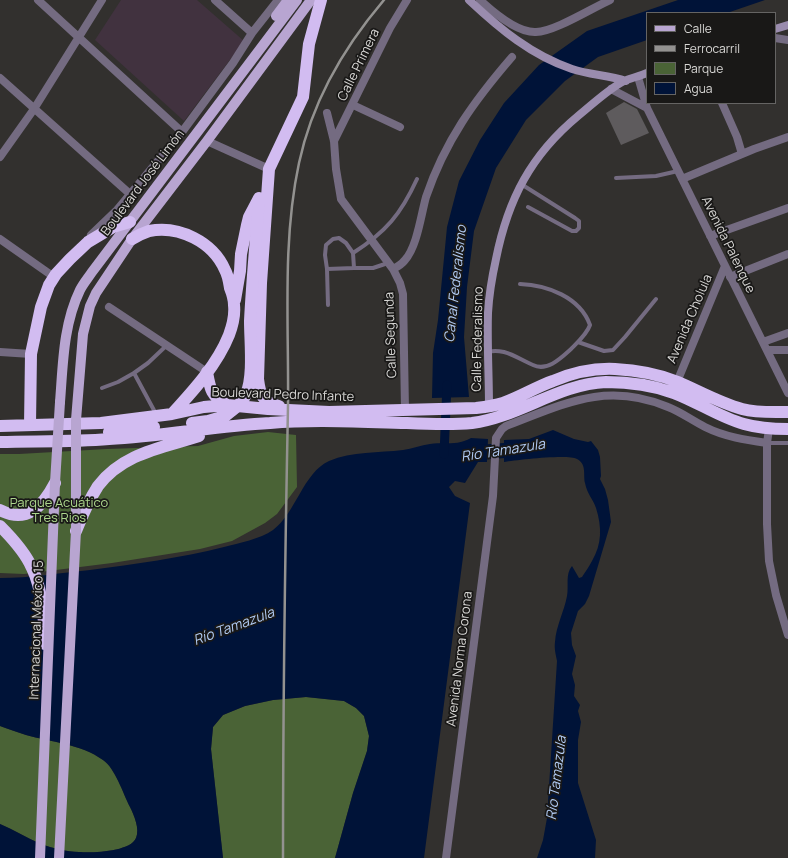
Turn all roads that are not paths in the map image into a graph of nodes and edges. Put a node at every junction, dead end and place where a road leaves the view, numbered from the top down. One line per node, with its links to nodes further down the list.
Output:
1 (38, 0): 16 (street)
2 (102, 0): 16 (street)
3 (215, 0): 15 (street)
4 (278, 0): 15 (street, Boulevard José Limón)
5 (288, 0): 21 (main road)
6 (297, 0): 21 (main road, Boulevard José Limón)
7 (311, 0): 34 (main road, Boulevard José Limón)
8 (321, 0): 38 (highway)
9 (407, 0): 27 (street, Calle Primera)
10 (469, 0): 24 (main road)
11 (480, 0): 12 (street)
12 (610, 0)
13 (788, 26): 14 (main road)
14 (776, 29)
15 (252, 33): 32 (street, Boulevard José Limón)
16 (79, 37): 29 (street); 32 (street)
17 (776, 38): 18 (street)
18 (788, 40)
19 (512, 57): 57 (street)
20 (646, 73): 22 (main road, Calle Federalismo)
21 (240, 76): 48 (main road, Boulevard José Limón)
22 (638, 77): 24 (main road, Calle Federalismo); 28 (street, Avenida Palenque)
23 (0, 78): 29 (street)
24 (626, 81): 25 (main road, Calle Federalismo)
25 (611, 89): 28 (street); 43 (main road, Calle Federalismo)
26 (722, 104): 36 (street)
27 (353, 105): 31 (street); 35 (street, Calle Primera)
28 (647, 108): 39 (street, Avenida Palenque)
29 (34, 109): 37 (street); 44 (street)
30 (326, 113): 35 (street, Calle Segunda)
31 (400, 127)
32 (182, 132): 44 (street, Boulevard José Limón)
33 (788, 137): 36 (street)
34 (207, 141): 38 (street); 50 (main road, Boulevard José Limón)
35 (334, 141): 52 (street, Calle Segunda)
36 (742, 154): 42 (street)
37 (0, 157)
38 (269, 169): 45 (highway); 85 (highway)
39 (678, 171): 40 (lane); 42 (street, Avenida Palenque)
40 (616, 178)
41 (417, 179): 52 (lane)
42 (682, 179): 49 (street, Avenida Palenque)
43 (520, 184): 46 (lane); 74 (main road, Calle Federalismo)
44 (130, 194): 61 (street, Boulevard José Limón)
45 (260, 195): 54 (highway); 83 (highway, bridge)
46 (528, 207)
47 (788, 208): 49 (street)
48 (130, 222): 61 (highway); 81 (main road, Boulevard José Limón)
49 (710, 236): 58 (street, Avenida Palenque)
50 (132, 238): 56 (highway); 101 (main road, Boulevard José Limón, bridge)
51 (0, 239): 61 (street)
52 (371, 240): 53 (lane); 57 (street, Calle Segunda)
53 (353, 252): 59 (lane); 60 (lane)
54 (241, 254): 56 (highway); 65 (highway)
55 (788, 254): 62 (street)
56 (218, 258): 65 (highway)
57 (391, 266): 59 (lane); 84 (street, Calle Segunda)
58 (725, 266): 62 (street, Avenida Palenque); 78 (street, Avenida Cholula)
59 (354, 268): 60 (lane)
60 (328, 269): 66 (lane)
61 (55, 276): 75 (highway)
62 (730, 277): 71 (street, Avenida Palenque)
63 (520, 284): 69 (lane)
64 (656, 299): 69 (lane)
65 (234, 305): 76 (highway)
66 (328, 305)
67 (110, 307): 70 (street)
68 (788, 333): 71 (street)
69 (578, 342): 74 (lane)
70 (166, 346): 76 (street); 77 (lane)
71 (765, 346): 72 (street); 80 (street, Avenida Palenque)
72 (788, 350)
73 (0, 352): 75 (street)
74 (489, 352): 82 (main road, Calle Federalismo)
75 (31, 354): 89 (highway)
76 (207, 372): 83 (highway); 87 (highway)
77 (134, 373): 79 (lane); 88 (lane)
78 (677, 382): 82 (highway, Boulevard Pedro Infante); 86 (highway, Boulevard Pedro Infante)
79 (102, 388)
80 (788, 393)
81 (60, 402): 98 (main road, Internacional México 15, bridge)
82 (489, 407): 84 (highway, Boulevard Pedro Infante)
83 (226, 410): 85 (highway, Boulevard Pedro Infante); 87 (highway, Boulevard Pedro Infante); 94 (highway)
84 (405, 410): 85 (highway, Boulevard Pedro Infante)
85 (329, 412)
86 (788, 412)
87 (172, 414): 88 (highway, Boulevard Pedro Infante)
88 (157, 416): 89 (highway, Boulevard Pedro Infante)
89 (30, 425): 90 (highway, Boulevard Pedro Infante)
90 (0, 426)
91 (222, 428): 92 (highway, Boulevard Pedro Infante); 94 (highway, Boulevard Pedro Infante); 101 (highway)
92 (769, 429): 93 (highway, Boulevard Pedro Infante); 95 (street)
93 (788, 429)
94 (83, 439): 97 (highway, Boulevard Pedro Infante)
95 (767, 443): 96 (lane); 102 (street); 106 (street, Avenida Norma Corona)
96 (788, 443)
97 (2, 447)
98 (55, 483): 99 (highway); 103 (main road, Internacional México 15, bridge)
99 (0, 510)
100 (0, 526): 103 (highway, bridge)
101 (76, 530): 105 (main road, bridge)
102 (788, 635)
103 (48, 671): 104 (main road, Internacional México 15, bridge)
104 (40, 858)
105 (59, 858)
106 (446, 858)

